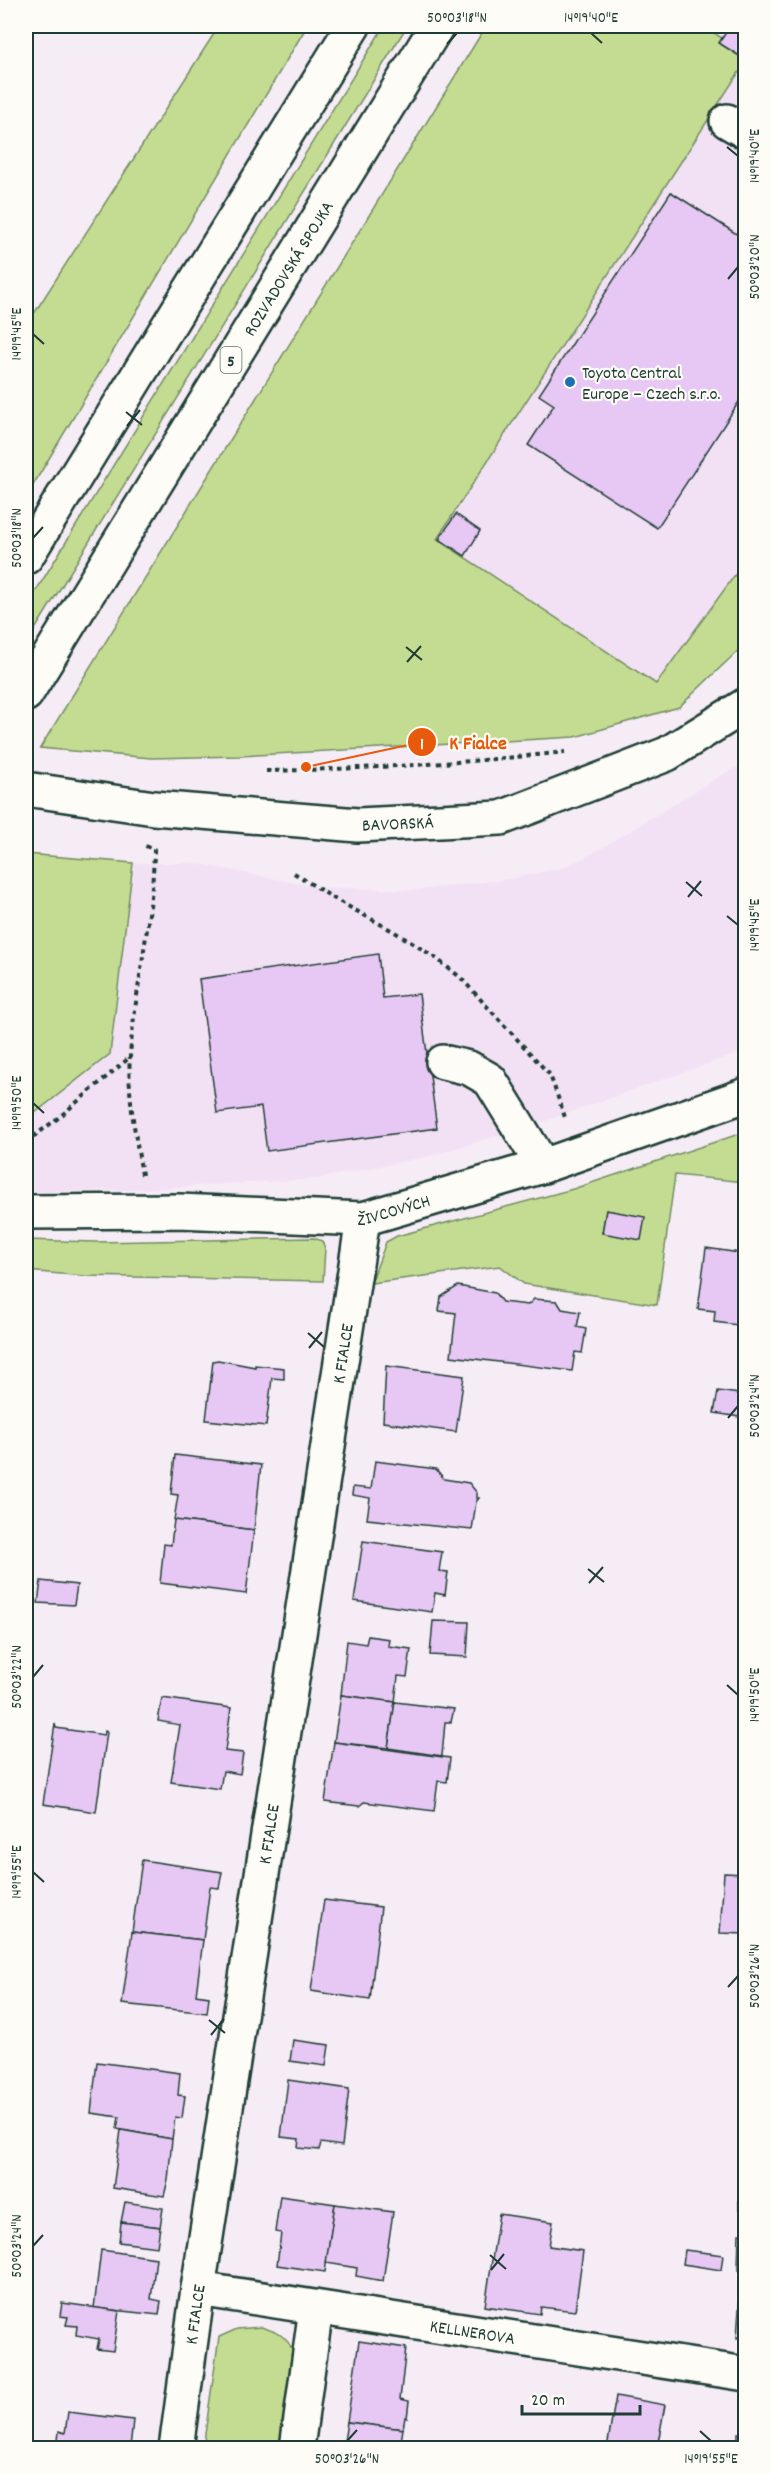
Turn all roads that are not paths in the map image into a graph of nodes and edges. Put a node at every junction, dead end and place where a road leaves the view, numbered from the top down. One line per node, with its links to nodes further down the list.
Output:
1 (353, 26): 3 (main road)
2 (437, 26): 4 (main road, ROZVADOVSKÁ SPOJKA / 5)
3 (26, 557)
4 (26, 694)
5 (746, 705): 6 (main road, BAVORSKÁ)
6 (26, 789)
7 (443, 1062): 9 (main road)
8 (746, 1095): 9 (main road, ŽIVCOVÝCH)
9 (543, 1166): 11 (main road, ŽIVCOVÝCH)
10 (26, 1212): 11 (main road, ŽIVCOVÝCH)
11 (363, 1219): 12 (main road, K FIALCE)
12 (198, 2289): 13 (main road, KELLNEROVA); 15 (main road, K FIALCE)
13 (316, 2308): 14 (main road, KELLNEROVA); 16 (main road)
14 (746, 2374)
15 (176, 2448)
16 (297, 2448)

